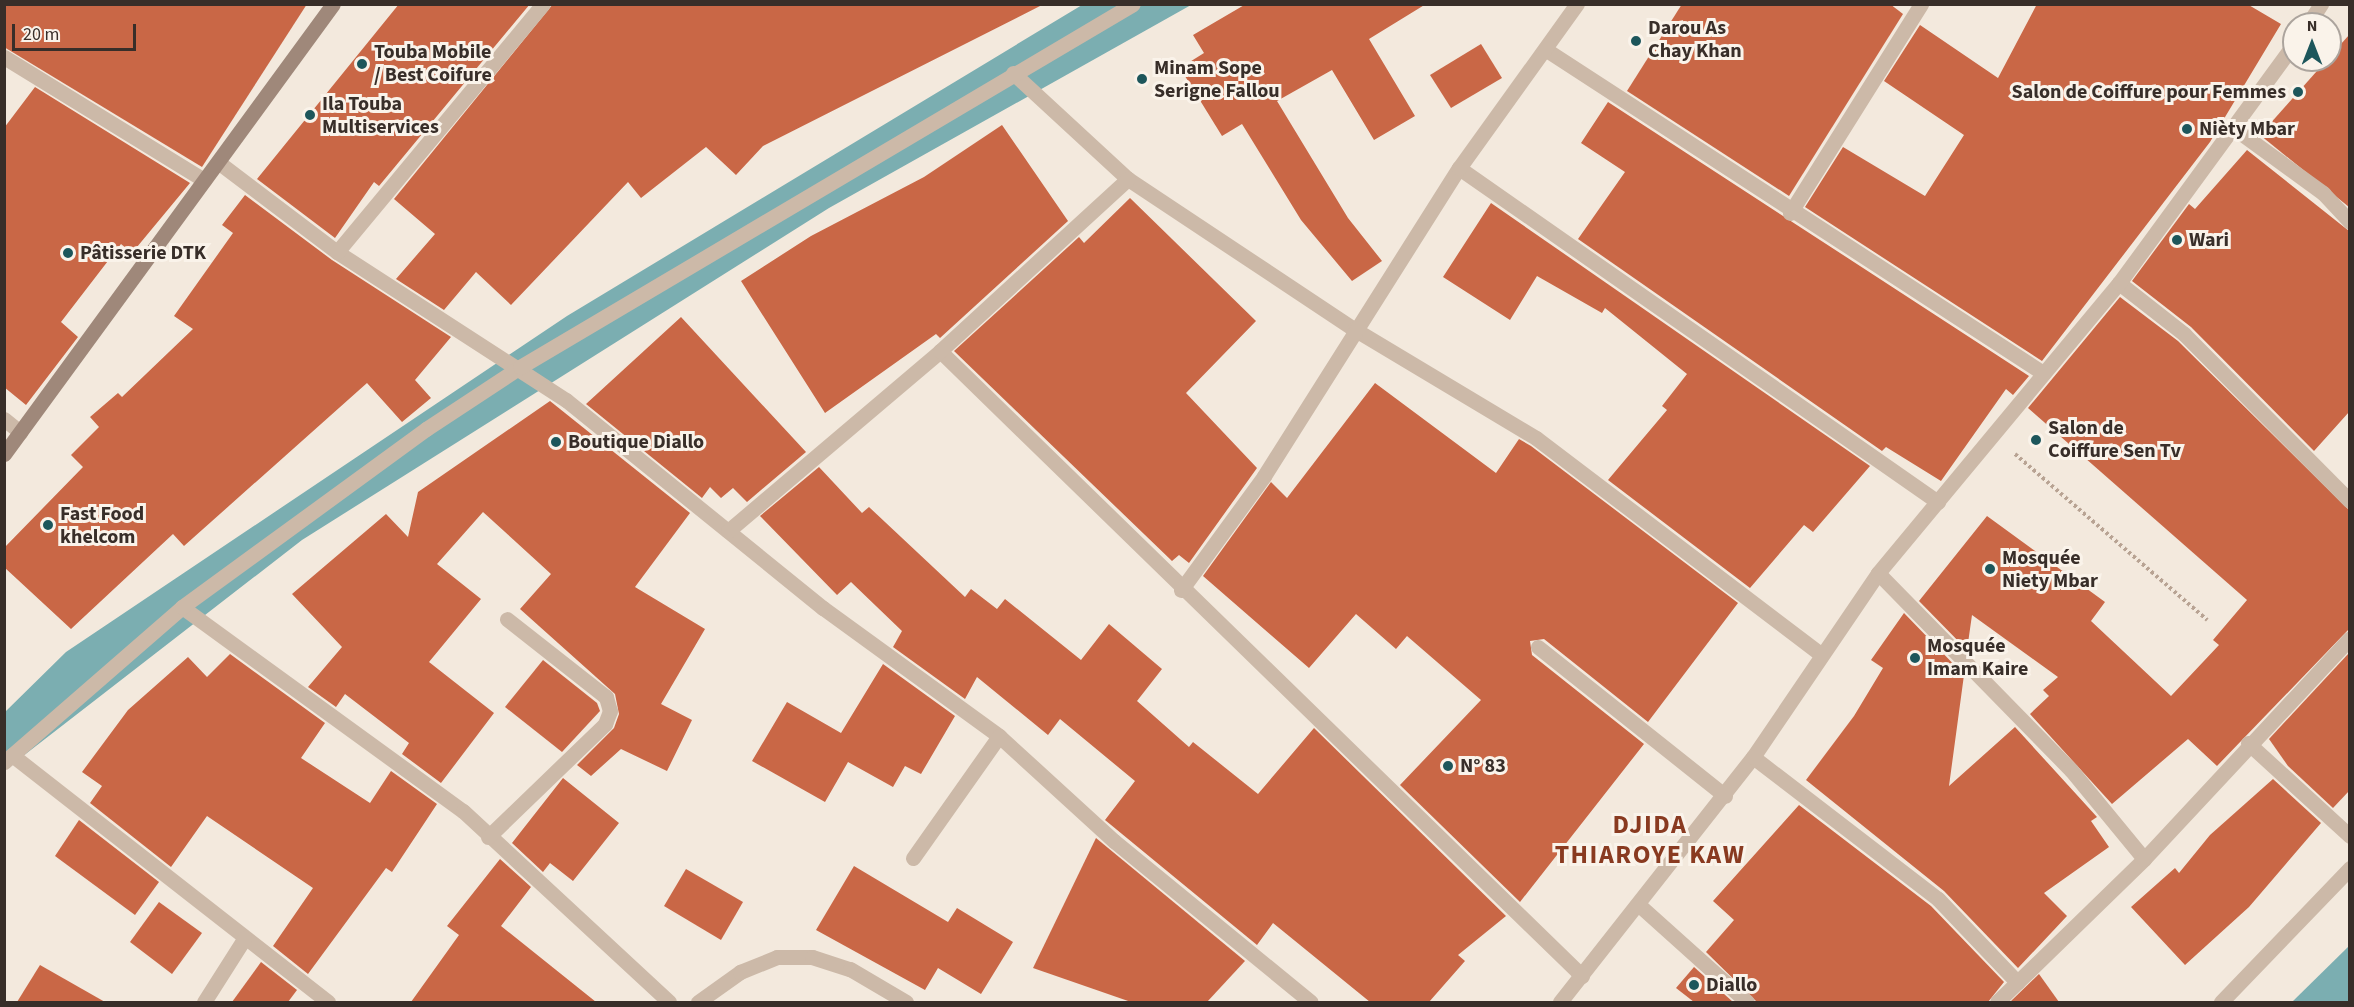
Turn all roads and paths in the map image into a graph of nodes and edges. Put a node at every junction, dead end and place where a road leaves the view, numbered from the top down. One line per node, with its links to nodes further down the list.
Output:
1 (333, 4): 11 (street)
2 (543, 4): 17 (street)
3 (1133, 4): 9 (street)
4 (1577, 4): 6 (street)
5 (1920, 4): 15 (street)
6 (1548, 51): 12 (street); 15 (street)
7 (4, 57): 14 (street)
8 (2282, 61): 10 (street)
9 (1013, 73): 13 (street); 21 (street)
10 (2235, 129): 16 (street); 18 (street)
11 (218, 162): 14 (street); 17 (street)
12 (1459, 168): 19 (street); 28 (street)
13 (1128, 179): 19 (street); 20 (street)
14 (204, 180): 24 (street)
15 (1790, 213): 22 (street)
16 (2349, 222)
17 (337, 252): 21 (street)
18 (2119, 283): 22 (street); 27 (street)
19 (1354, 329): 31 (street); 37 (street)
20 (940, 351): 29 (street); 31 (street)
21 (520, 367): 29 (street); 32 (street)
22 (2043, 373): 25 (street)
23 (4, 419): 24 (street)
24 (20, 432): 26 (street)
25 (1994, 435): 28 (street); 34 (path)
26 (4, 454)
27 (2349, 501)
28 (1938, 502): 30 (street)
29 (728, 531): 38 (street)
30 (1878, 573): 37 (street); 46 (street)
31 (1181, 590): 50 (street)
32 (182, 607): 41 (street); 44 (street)
33 (507, 619): 44 (street)
34 (2207, 620)
35 (2349, 638): 39 (street)
36 (1538, 647): 42 (street)
37 (1821, 654): 40 (street)
38 (999, 736): 45 (street); 57 (street)
39 (2248, 743): 43 (street); 46 (street)
40 (1754, 757): 42 (street); 51 (street)
41 (8, 758): 49 (street)
42 (1725, 796): 48 (street)
43 (2349, 836)
44 (488, 837): 54 (street)
45 (913, 858)
46 (2144, 859): 51 (street)
47 (2349, 868): 61 (street)
48 (1639, 905): 50 (street); 59 (street)
49 (244, 939): 52 (street); 53 (street)
50 (1582, 976): 58 (street)
51 (2017, 982): 60 (street)
52 (204, 1002)
53 (328, 1002)
54 (669, 1002)
55 (698, 1002): 56 (street)
56 (906, 1002)
57 (1311, 1002)
58 (1560, 1002)
59 (1748, 1002)
60 (1997, 1002)
61 (2221, 1002)

